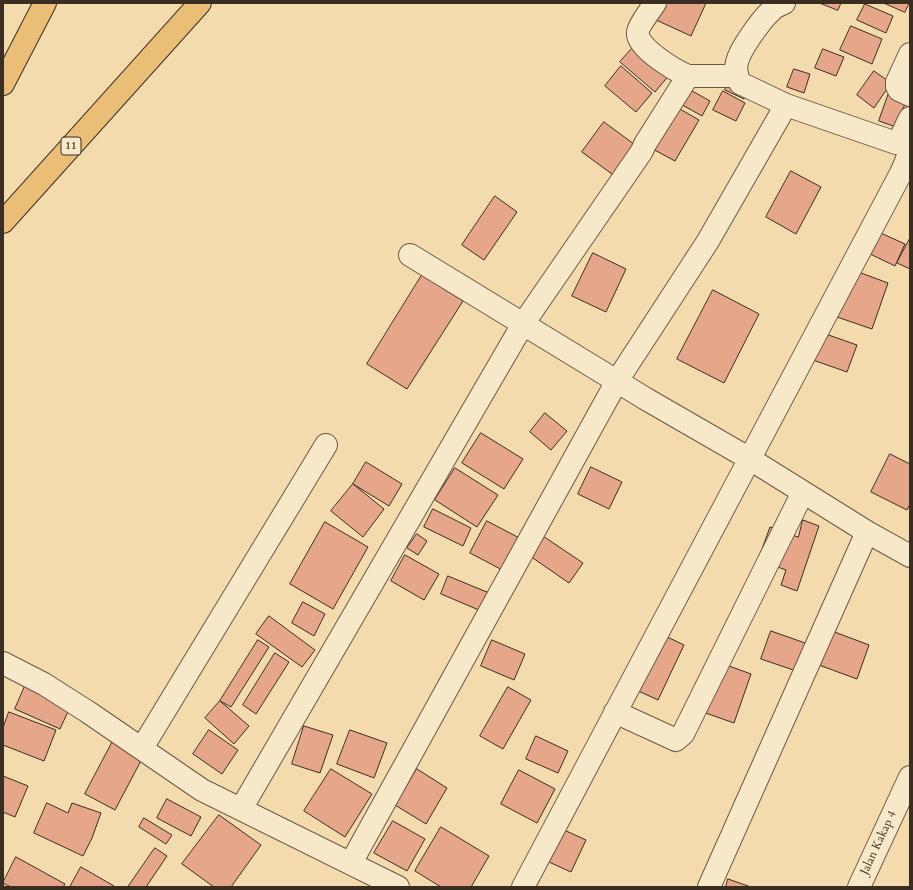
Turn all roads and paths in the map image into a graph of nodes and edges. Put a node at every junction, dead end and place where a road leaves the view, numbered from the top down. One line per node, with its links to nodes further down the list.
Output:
1 (45, 3): 8 (highway)
2 (200, 3): 12 (highway, 11)
3 (655, 3): 6 (street)
4 (784, 3): 7 (street)
5 (910, 54): 9 (street)
6 (688, 76): 7 (street); 14 (street)
7 (737, 76): 10 (street)
8 (3, 84)
9 (910, 95)
10 (786, 105): 11 (street); 15 (street)
11 (906, 127): 17 (street)
12 (3, 222)
13 (410, 255): 14 (street)
14 (523, 324): 15 (street); 25 (street)
15 (617, 381): 17 (street); 26 (street)
16 (326, 445): 23 (street)
17 (750, 459): 18 (street); 22 (street)
18 (803, 492): 19 (street); 22 (street)
19 (867, 532): 20 (street); 29 (street)
20 (910, 556)
21 (3, 663): 23 (street)
22 (615, 712): 28 (street)
23 (142, 748): 25 (street)
24 (910, 777): 30 (street, Jalan Kakap 4)
25 (241, 809): 26 (street)
26 (351, 863): 27 (street)
27 (398, 887)
28 (523, 887)
29 (708, 887)
30 (859, 887)

